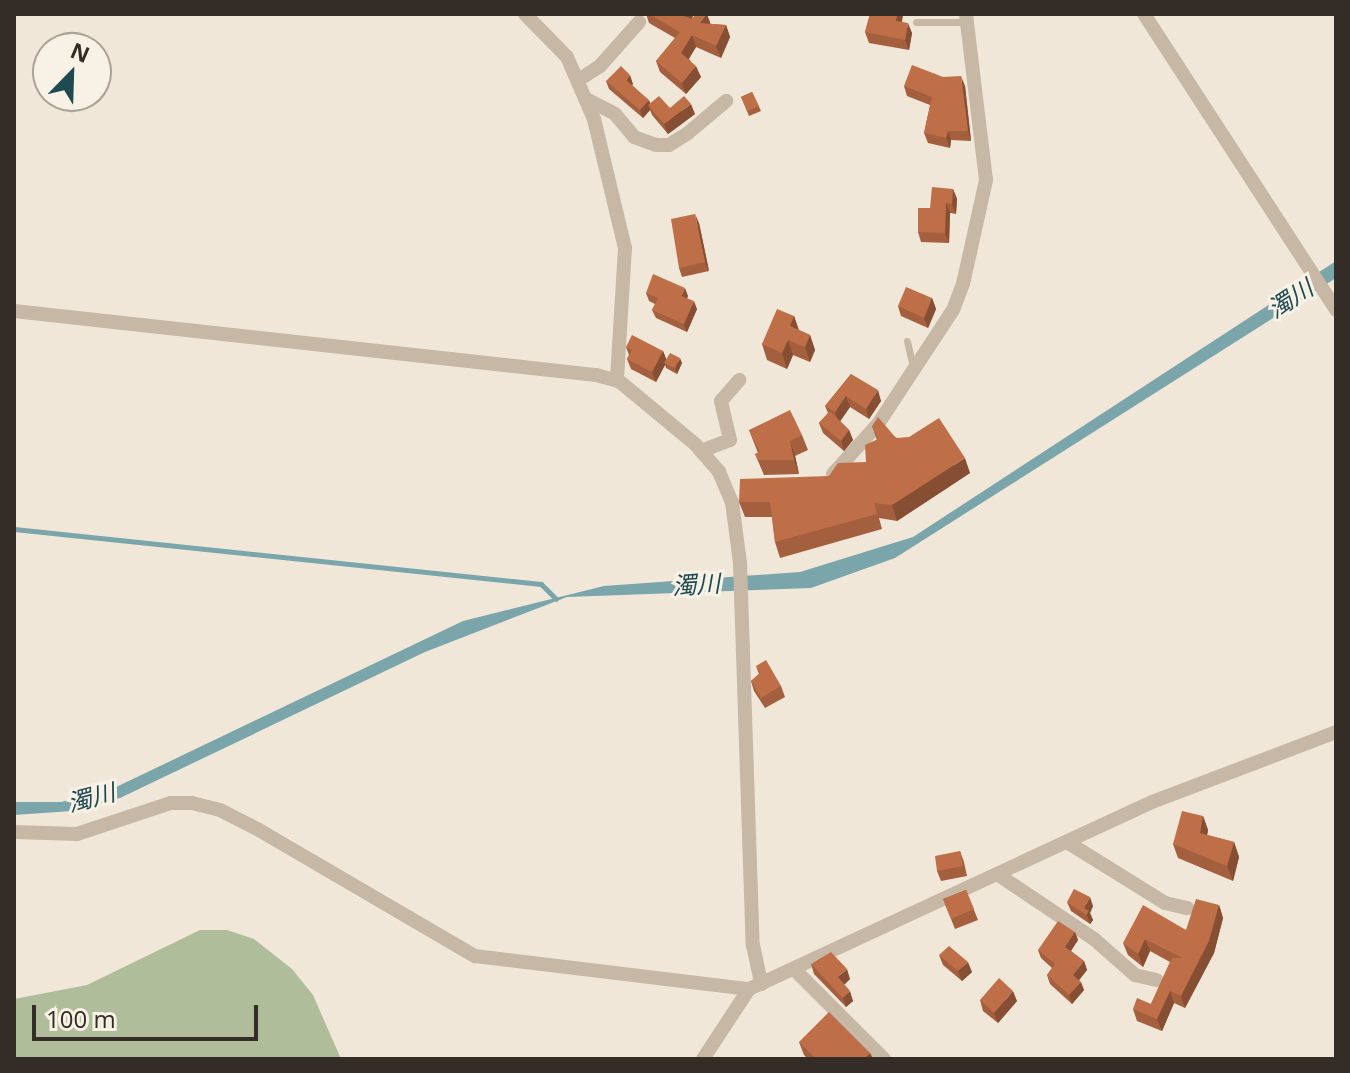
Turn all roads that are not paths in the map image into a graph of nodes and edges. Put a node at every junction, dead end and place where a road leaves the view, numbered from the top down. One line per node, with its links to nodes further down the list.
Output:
1 (525, 14): 6 (street)
2 (1144, 14): 9 (street)
3 (966, 18): 5 (lane); 12 (street)
4 (639, 22): 6 (street)
5 (916, 22)
6 (580, 79): 7 (street)
7 (588, 100): 8 (street); 13 (street)
8 (726, 101)
9 (1334, 306)
10 (14, 311): 13 (street)
11 (907, 341): 12 (lane)
12 (914, 370): 18 (street)
13 (617, 380): 15 (street)
14 (739, 380): 15 (street)
15 (701, 451): 16 (street)
16 (724, 484): 17 (street); 26 (street)
17 (747, 485)
18 (817, 485)
19 (1336, 732): 21 (street)
20 (14, 832): 26 (street)
21 (1067, 842): 22 (street); 23 (street)
22 (997, 874): 24 (street); 25 (street)
23 (1187, 908)
24 (794, 969): 26 (street); 28 (street)
25 (1156, 980)
26 (755, 986): 27 (street)
27 (703, 1059)
28 (884, 1059)

